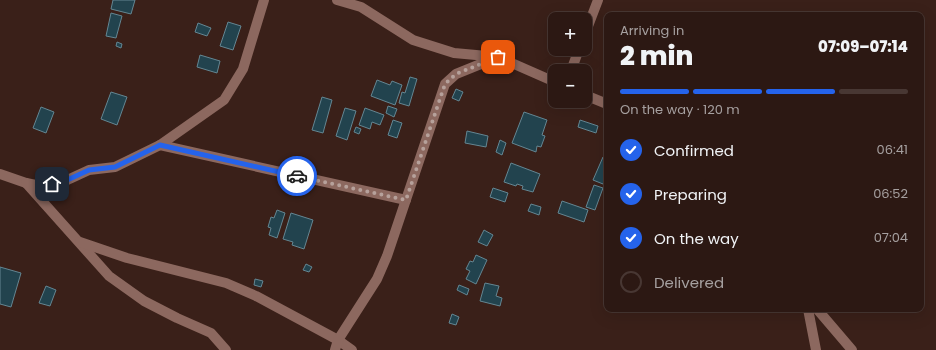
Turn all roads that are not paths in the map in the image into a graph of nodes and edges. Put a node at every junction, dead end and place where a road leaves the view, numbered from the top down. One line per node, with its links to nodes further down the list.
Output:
1 (264, 0): 9 (street)
2 (337, 0): 5 (street)
3 (598, 0): 4 (street)
4 (592, 16)
5 (498, 57): 6 (street); 12 (street)
6 (548, 79)
7 (592, 98): 8 (street)
8 (604, 103)
9 (160, 145): 11 (street); 12 (street)
10 (0, 174): 11 (street)
11 (26, 183): 13 (street)
12 (406, 200): 16 (street)
13 (80, 242): 16 (street); 17 (street)
14 (809, 312): 19 (street)
15 (820, 312): 20 (street)
16 (336, 345): 18 (street)
17 (226, 350)
18 (352, 350)
19 (816, 350)
20 (852, 350)

